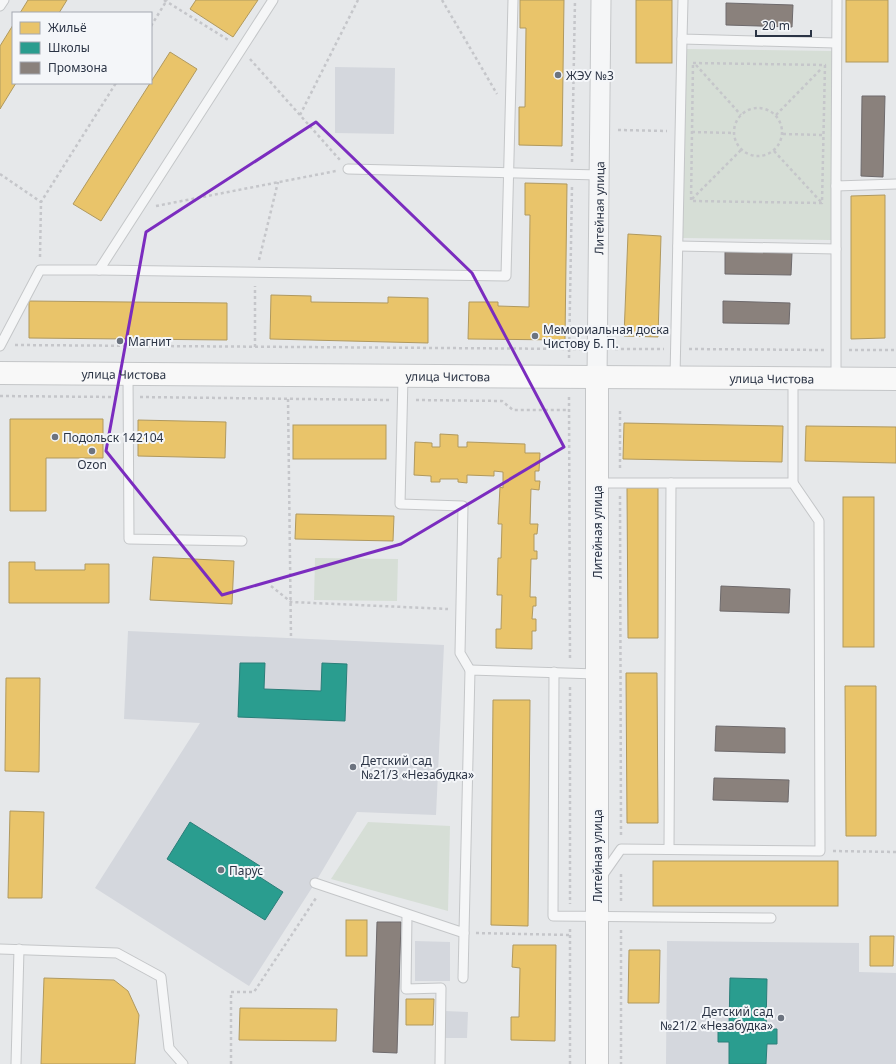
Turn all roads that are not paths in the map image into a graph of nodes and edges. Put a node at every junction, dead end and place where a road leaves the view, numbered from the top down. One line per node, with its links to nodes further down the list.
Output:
1 (4, 0): 7 (lane)
2 (273, 0): 17 (lane)
3 (513, 0): 11 (lane)
4 (601, 0): 12 (street, Литейная улица)
5 (683, 0): 8 (lane)
6 (837, 0): 9 (lane)
7 (0, 6)
8 (682, 39): 9 (lane); 15 (lane)
9 (836, 43): 14 (lane)
10 (348, 169): 11 (lane)
11 (509, 174): 12 (lane); 17 (lane)
12 (599, 175): 22 (street, Литейная улица)
13 (896, 184): 14 (lane)
14 (836, 186): 16 (lane)
15 (678, 246): 16 (lane); 23 (lane)
16 (836, 249): 25 (lane)
17 (99, 270): 18 (lane)
18 (0, 346)
19 (0, 373): 20 (street, улица Чистова)
20 (128, 375): 21 (street, улица Чистова); 30 (lane)
21 (403, 377): 22 (street, улица Чистова); 31 (lane)
22 (597, 378): 23 (street, улица Чистова); 27 (street, Литейная улица)
23 (675, 378): 24 (street, улица Чистова)
24 (793, 379): 25 (street, улица Чистова); 29 (lane)
25 (836, 379): 26 (street, улица Чистова)
26 (896, 379)
27 (597, 483): 28 (lane); 33 (street, Литейная улица)
28 (671, 483): 29 (lane); 34 (lane)
29 (793, 483): 34 (lane)
30 (242, 541)
31 (470, 670): 32 (lane); 40 (lane)
32 (554, 672): 33 (lane); 38 (lane)
33 (597, 674): 35 (street, Литейная улица)
34 (669, 849): 35 (lane)
35 (597, 882): 38 (street, Литейная улица)
36 (319, 884): 37 (lane)
37 (407, 915): 40 (lane); 46 (lane)
38 (598, 915): 39 (lane); 47 (street, Литейная улица)
39 (771, 918)
40 (464, 933): 43 (lane)
41 (0, 949): 42 (lane)
42 (19, 949): 44 (lane); 45 (lane)
43 (463, 978)
44 (16, 1064)
45 (183, 1064)
46 (440, 1064)
47 (598, 1064)

